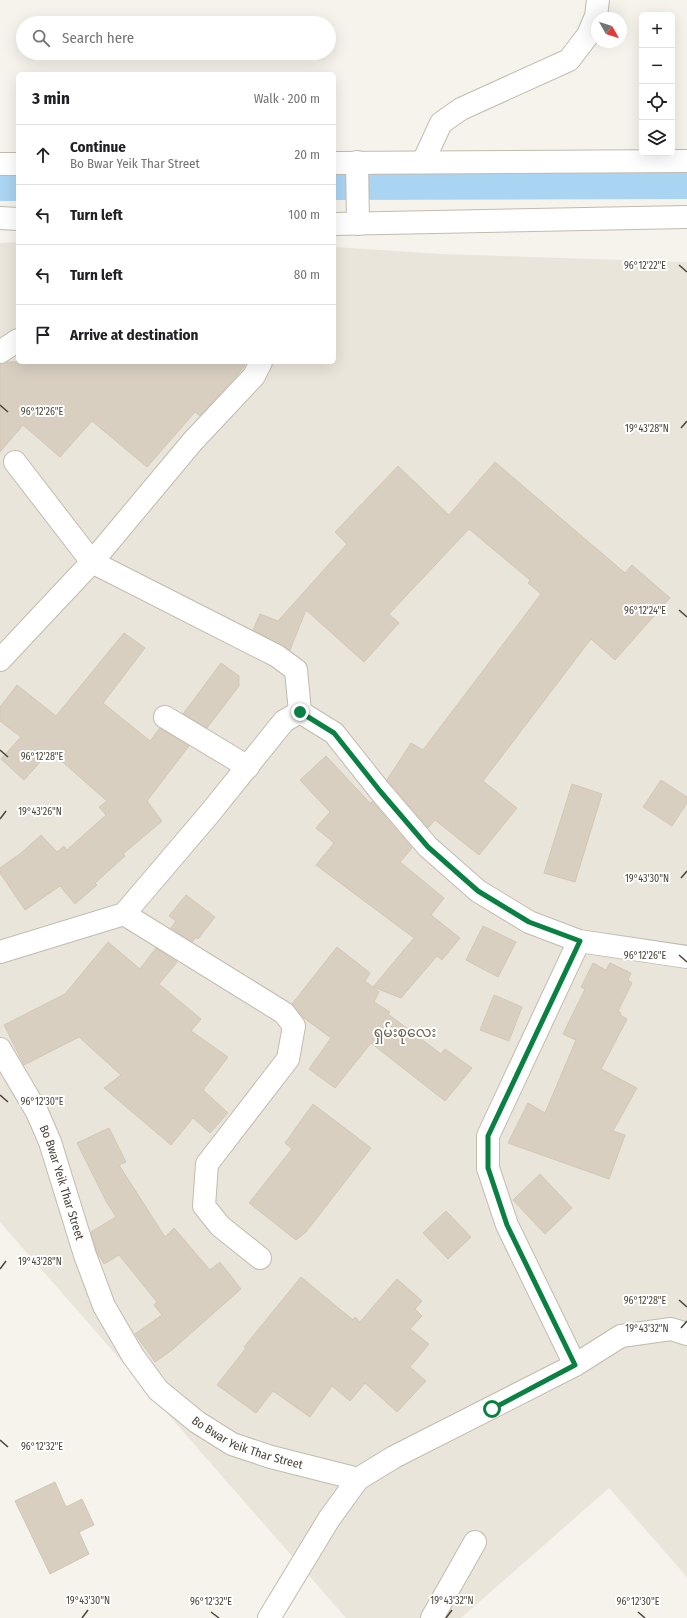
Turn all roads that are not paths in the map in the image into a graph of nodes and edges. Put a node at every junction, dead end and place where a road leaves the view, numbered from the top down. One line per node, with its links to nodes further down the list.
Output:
1 (598, 0): 3 (street)
2 (687, 161): 3 (street)
3 (423, 162): 7 (street)
4 (0, 164): 5 (street)
5 (16, 164)
6 (336, 164): 7 (street)
7 (358, 171): 8 (street)
8 (358, 213): 9 (street); 12 (street)
9 (687, 217)
10 (0, 218): 11 (street)
11 (16, 219)
12 (336, 223)
13 (16, 341): 14 (street)
14 (0, 352)
15 (260, 364): 17 (street)
16 (15, 462): 17 (street)
17 (92, 562): 18 (street); 19 (street)
18 (0, 660)
19 (300, 712): 21 (street); 23 (street)
20 (165, 717): 21 (street)
21 (248, 767): 22 (street)
22 (124, 914): 24 (street); 27 (street)
23 (580, 941): 25 (street); 29 (street)
24 (0, 952)
25 (687, 957)
26 (0, 1049): 30 (street, Bo Bwar Yeik Thar Street)
27 (260, 1258)
28 (687, 1334): 29 (street)
29 (575, 1365): 30 (street)
30 (358, 1479): 32 (street)
31 (475, 1542): 33 (street)
32 (269, 1618)
33 (432, 1618)

